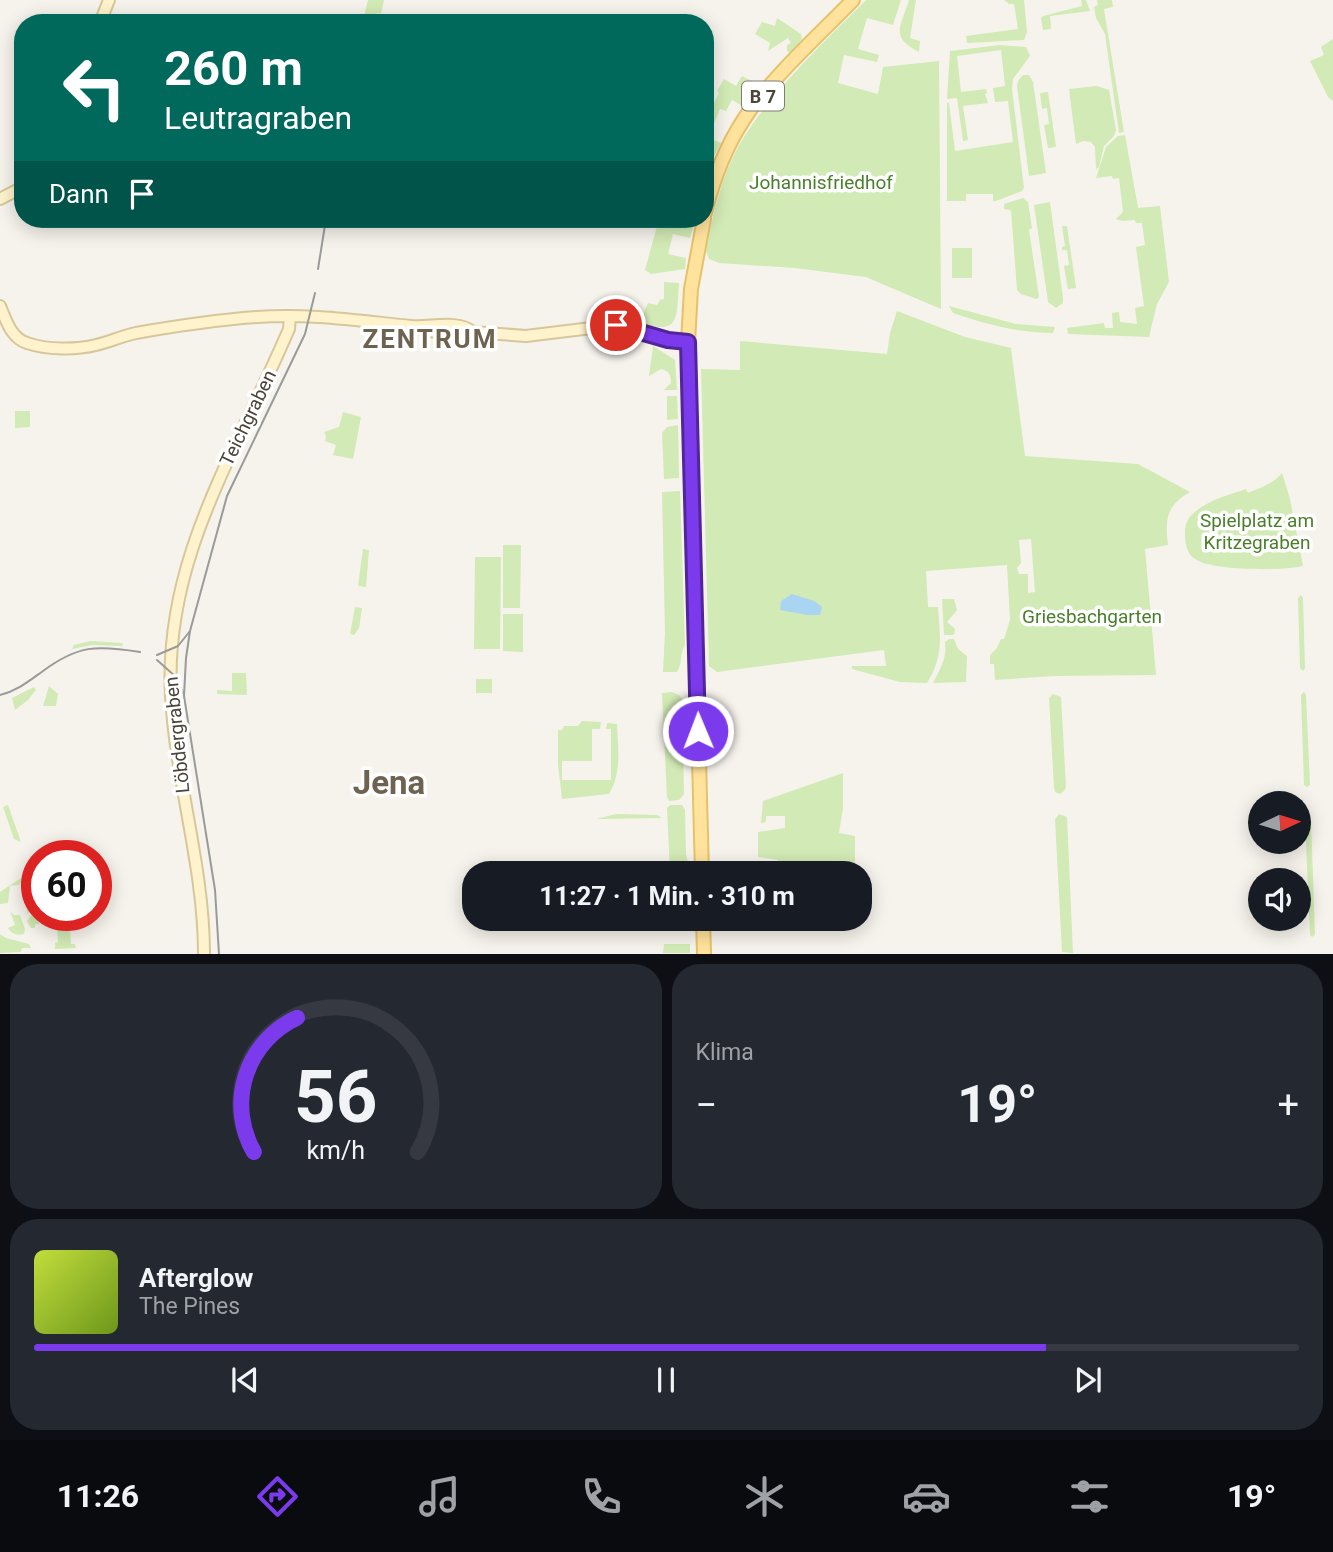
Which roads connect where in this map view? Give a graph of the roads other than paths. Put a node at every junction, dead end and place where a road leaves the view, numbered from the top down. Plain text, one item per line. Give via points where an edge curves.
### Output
1 (853, 0) edge
2 (714, 186) edge
3 (702, 228) edge
4 (0, 306) edge
5 (290, 316) junction
6 (688, 342) junction
7 (202, 519) joint
8 (702, 861) edge
9 (703, 931) edge
10 (204, 954) edge
11 (704, 954) edge

1 - 2 main road, B 7 via 745,118
3 - 6 main road
4 - 5 main road via 20,340 71,348 154,330
5 - 6 main road via 465,327 473,332 526,336 616,325
5 - 7 main road, Teichgraben via 286,335
6 - 8 main road
7 - 10 main road, Löbdergraben via 177,607 170,660 173,719 201,892
9 - 11 main road

